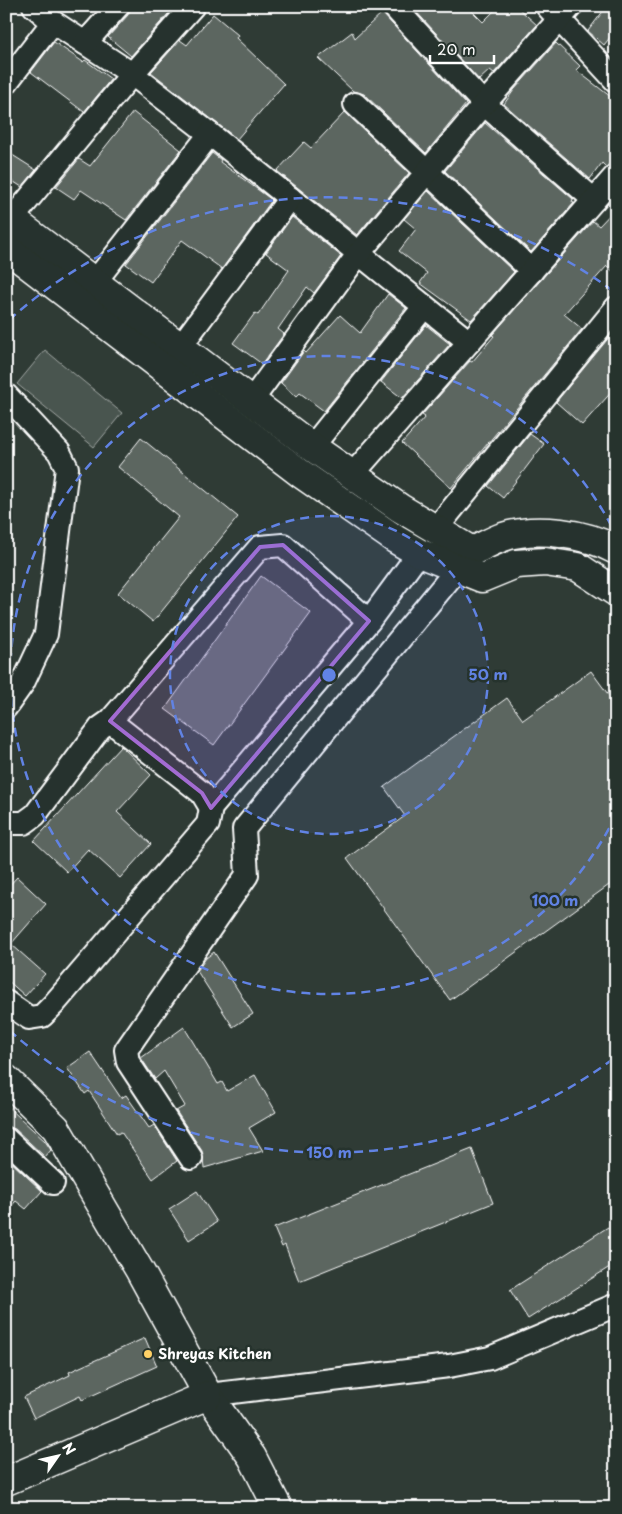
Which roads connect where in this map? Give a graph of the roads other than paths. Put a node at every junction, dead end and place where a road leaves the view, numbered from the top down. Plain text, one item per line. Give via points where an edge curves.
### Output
1 (34, 6) edge
2 (118, 6) edge
3 (193, 6) edge
4 (392, 6) edge
5 (559, 11) edge
6 (53, 22) junction
7 (85, 43) junction
8 (132, 74) junction
9 (616, 81) edge
10 (6, 82) edge
11 (355, 104) dead end
12 (484, 104) junction
13 (210, 134) junction
14 (427, 172) junction
15 (616, 175) edge
16 (290, 198) junction
17 (594, 200) junction
18 (9, 217) edge
19 (6, 248) edge
20 (359, 253) junction
21 (532, 271) junction
22 (94, 283) junction
23 (424, 307) junction
24 (616, 308) edge
25 (469, 342) junction
26 (180, 347) junction
27 (6, 395) edge
28 (252, 400) junction
29 (312, 446) junction
30 (352, 475) junction
31 (436, 530) junction
32 (616, 550) edge
33 (419, 553) junction
34 (465, 560) junction
35 (616, 592) edge
36 (369, 621) junction
37 (6, 707) edge
38 (110, 721) junction
39 (211, 808) junction
40 (6, 822) edge
41 (6, 1002) edge
42 (6, 1079) edge
43 (6, 1139) edge
44 (191, 1158) dead end
45 (53, 1183) dead end
46 (616, 1305) edge
47 (208, 1395) junction
48 (6, 1481) edge
49 (278, 1508) edge

1 - 6 street
2 - 7 street
3 - 8 street
4 - 12 street
5 - 9 street
5 - 12 street
6 - 7 street
6 - 10 street
7 - 8 street
8 - 13 street
8 - 18 street
11 - 14 street
12 - 14 street
12 - 17 street
13 - 16 street
13 - 22 street
14 - 20 street
14 - 21 street
15 - 17 street
16 - 20 street
16 - 26 street
17 - 21 street
18 - 22 street
19 - 33 street via 300,473
20 - 23 street
20 - 28 street
21 - 25 street
22 - 26 street
23 - 25 street
23 - 29 street
24 - 31 street
25 - 30 street
26 - 28 street
27 - 37 street via 59,452 67,468 46,634 23,683
28 - 29 street
29 - 30 street
30 - 31 street
31 - 34 street
32 - 34 street via 603,543 551,531 504,536
33 - 34 street
33 - 36 street
34 - 35 street via 482,578 516,564 545,562 578,567
34 - 44 street via 244,829 247,875 126,1050 128,1062
36 - 38 street via 283,544 260,547
36 - 39 street
38 - 39 street via 202,793
38 - 40 street via 100,728 35,815 24,822
39 - 41 street via 208,824 42,1016 29,1018
42 - 47 street via 56,1128
43 - 45 street
46 - 47 street via 490,1358 440,1368
47 - 48 street
47 - 49 street via 252,1458

